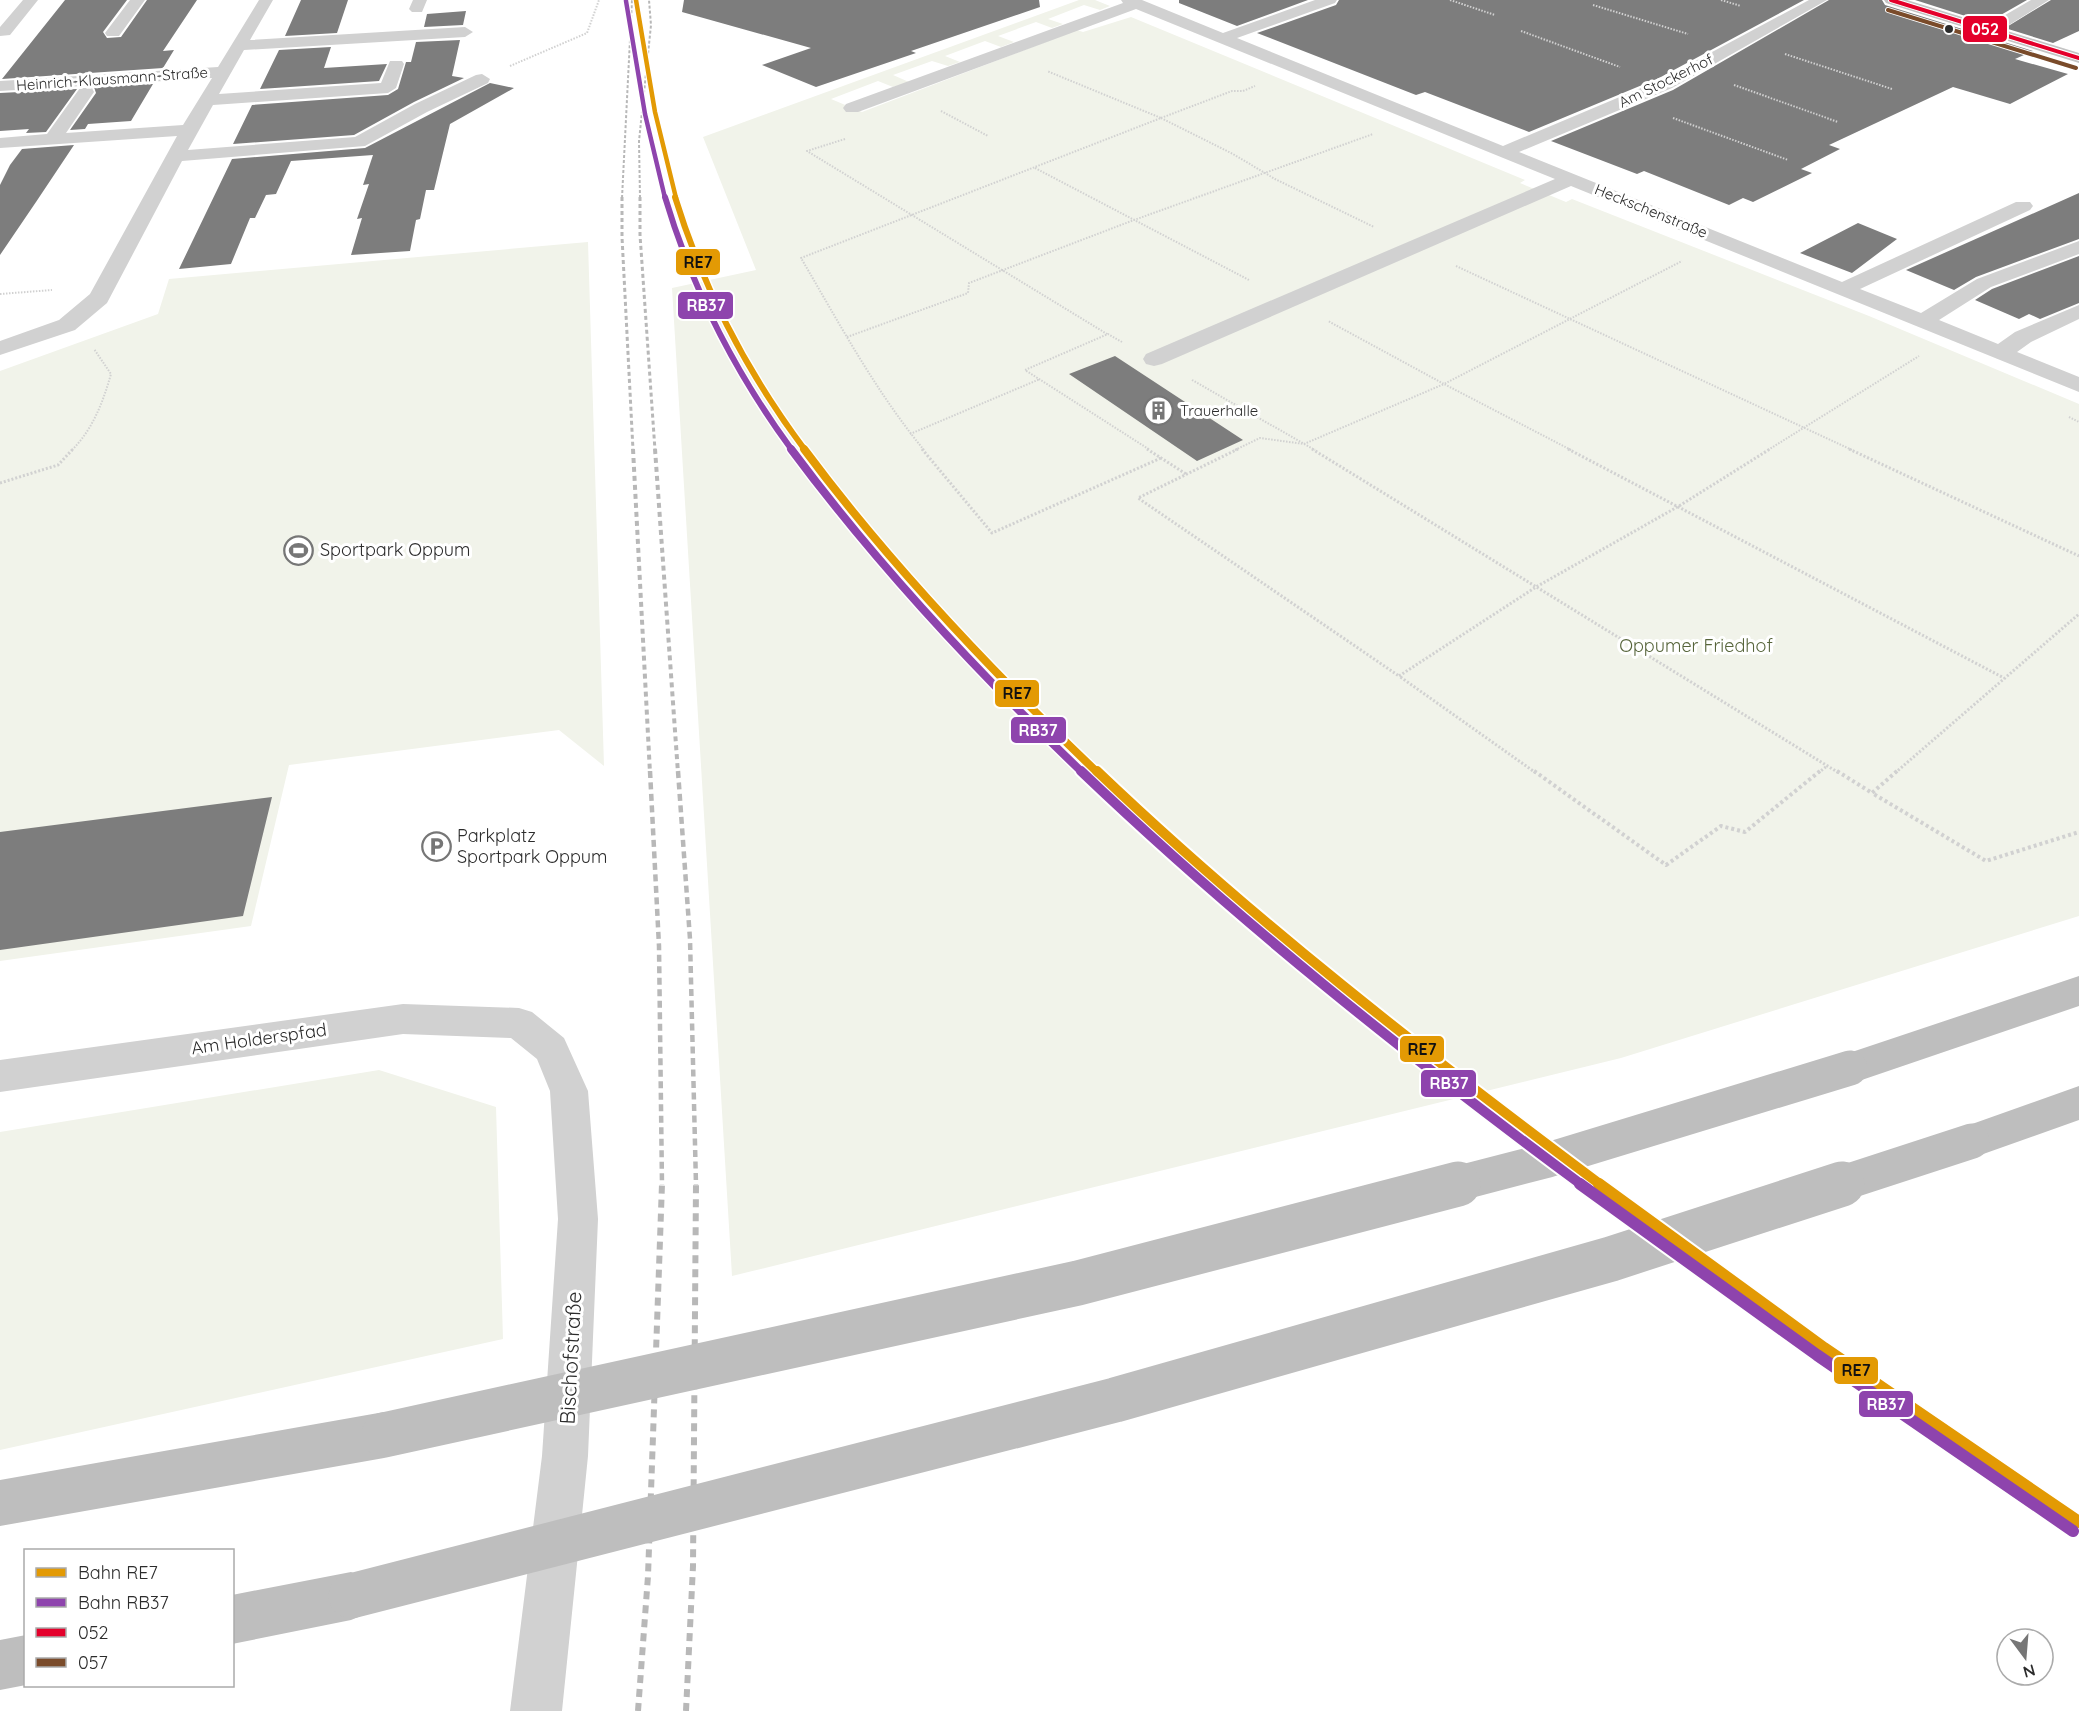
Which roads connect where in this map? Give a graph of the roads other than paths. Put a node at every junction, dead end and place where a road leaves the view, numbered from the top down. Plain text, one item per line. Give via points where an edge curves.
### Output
1 (31, 0) edge
2 (138, 0) edge
3 (266, 0) edge
4 (1330, 0) edge
5 (1820, 0) edge
6 (1891, 0) edge
7 (2042, 0) edge
8 (1143, 3) edge
9 (417, 8) edge
10 (1977, 26) junction
11 (4, 32) dead end
12 (465, 32) dead end
13 (113, 33) dead end
14 (408, 36) junction
15 (1224, 38) junction
16 (238, 46) junction
17 (2079, 58) edge
18 (223, 72) junction
19 (482, 79) road end
20 (0, 86) edge
21 (86, 92) dead end
22 (207, 100) junction
23 (852, 108) dead end
24 (189, 130) junction
25 (52, 140) junction
26 (0, 143) edge
27 (1506, 151) junction
28 (175, 156) junction
29 (1572, 179) junction
30 (2023, 206) dead end
31 (2079, 247) edge
32 (1843, 289) junction
33 (2079, 311) edge
34 (1923, 321) junction
35 (0, 348) edge
36 (2000, 353) junction
37 (1154, 359) road end
38 (2079, 384) edge
39 (2079, 991) edge
40 (519, 1023) joint
41 (0, 1076) edge
42 (2079, 1103) edge
43 (0, 1503) edge
44 (234, 1620) edge
45 (24, 1660) edge
46 (0, 1665) edge
47 (536, 1711) edge

1 - 11 street
2 - 13 street
3 - 16 street, Heinrich-Klausmann-Straße
4 - 15 street
5 - 27 street, Am Stockerhof via 1666,84
6 - 10 main road
7 - 10 street via 2004,22
8 - 15 street, Heckschenstraße
8 - 23 street
9 - 14 street
10 - 17 main road
12 - 14 street
14 - 16 street
14 - 22 street via 388,88
15 - 27 street, Heckschenstraße
16 - 18 street, Heinrich-Klausmann-Straße
18 - 20 street, Heinrich-Klausmann-Straße
18 - 22 street, Heinrich-Klausmann-Straße
19 - 28 street via 359,142
21 - 25 street
22 - 24 street, Heinrich-Klausmann-Straße
24 - 25 street
24 - 28 street, Heinrich-Klausmann-Straße
25 - 26 street
27 - 29 street, Heckschenstraße
28 - 35 street, Heinrich-Klausmann-Straße via 99,298 67,326
29 - 32 street, Heckschenstraße
29 - 37 street
30 - 32 street
31 - 34 street via 1984,283
32 - 34 street, Heckschenstraße
33 - 36 street via 2023,337
34 - 36 street, Heckschenstraße
36 - 38 street, Heckschenstraße
39 - 43 highway, bridge via 1850,1068 1548,1161 1078,1283 384,1435
40 - 41 street, Am Holderspfad via 403,1019
40 - 47 street, Bischofstraße via 551,1049 569,1091 578,1220 565,1456
42 - 44 highway, bridge via 1611,1259 1138,1394 351,1596
45 - 46 highway

